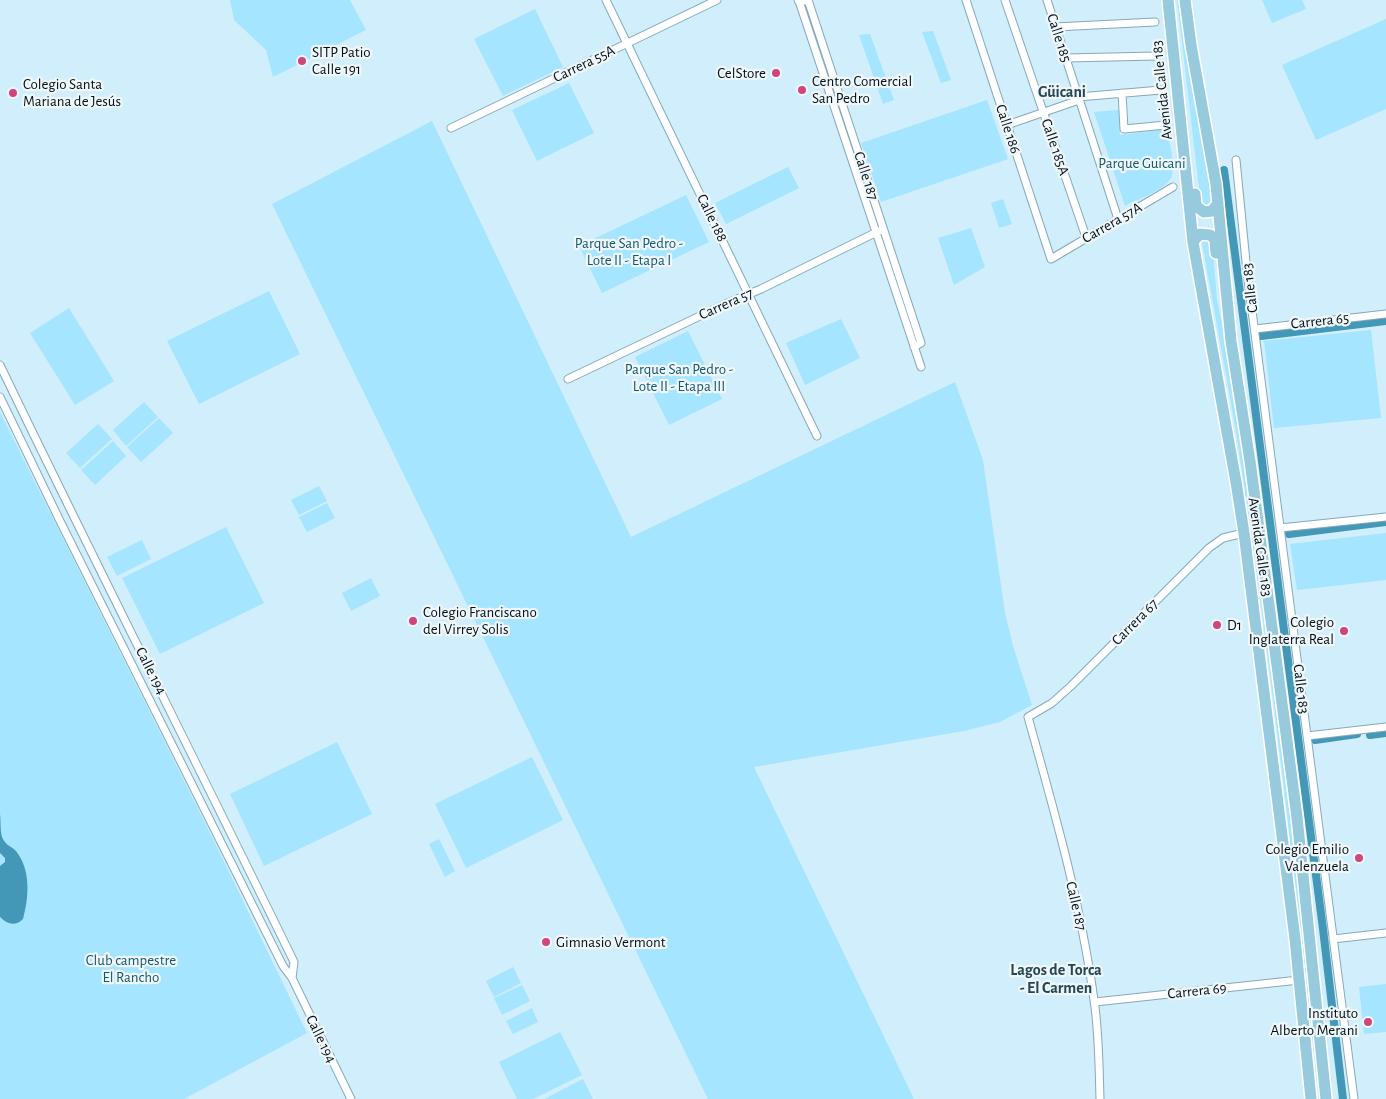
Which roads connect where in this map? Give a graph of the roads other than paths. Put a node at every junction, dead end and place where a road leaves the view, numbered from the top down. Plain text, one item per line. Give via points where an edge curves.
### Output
1 (606, 0) edge
2 (717, 0) edge
3 (799, 0) edge
4 (806, 0) edge
5 (966, 0) edge
6 (1005, 0) edge
7 (1047, 0) edge
8 (1168, 0) edge
9 (1185, 0) edge
10 (1155, 22) dead end
11 (1055, 26) junction
12 (627, 43) junction
13 (1157, 56) dead end
14 (1066, 58) junction
15 (1161, 90) dead end
16 (1122, 93) junction
17 (1079, 98) junction
18 (1043, 113) junction
19 (1181, 124) junction
20 (1007, 125) junction
21 (1166, 125) dead end
22 (451, 128) dead end
23 (1236, 160) dead end
24 (1173, 187) dead end
25 (1218, 203) junction
26 (1118, 219) junction
27 (884, 229) junction
28 (876, 232) junction
29 (1086, 237) junction
30 (1194, 242) junction
31 (1052, 259) joint
32 (748, 294) junction
33 (1386, 314) edge
34 (1230, 325) junction
35 (1255, 329) junction
36 (914, 347) junction
37 (0, 365) edge
38 (921, 367) dead end
39 (568, 379) dead end
40 (0, 396) edge
41 (817, 436) dead end
42 (1386, 517) edge
43 (1280, 528) junction
44 (1244, 533) junction
45 (1028, 717) joint
46 (1386, 727) edge
47 (1307, 736) junction
48 (1386, 932) edge
49 (1333, 939) junction
50 (292, 978) junction
51 (1299, 980) junction
52 (1095, 1002) junction
53 (351, 1099) edge
54 (1100, 1099) edge
55 (1311, 1099) edge
56 (1326, 1099) edge
57 (1354, 1099) edge

1 - 12 street, Calle 188
2 - 12 street, Carrera 55A
3 - 4 street
3 - 28 street, Calle 187
4 - 27 street, Calle 187
5 - 20 street, Calle 186
6 - 18 street, Calle 185A
7 - 11 street, Calle 185
8 - 19 main road, Avenida Calle 183
9 - 25 main road, Avenida Calle 183
10 - 11 street
11 - 14 street, Calle 185
12 - 22 street, Carrera 55A
12 - 32 street, Calle 188
13 - 14 street
14 - 17 street, Calle 185
15 - 16 street
16 - 17 street
16 - 21 street via 1124,129
17 - 18 street
17 - 26 street, Calle 185
18 - 20 street
18 - 29 street, Calle 185A
19 - 25 main road via 1191,162 1196,206 1208,212
19 - 30 main road, Avenida Calle 183
20 - 31 street, Calle 186
23 - 35 street, Calle 183
24 - 26 street, Carrera 57A
25 - 34 main road, Avenida Calle 183
26 - 29 street, Carrera 57A
27 - 28 street, Carrera 57
27 - 36 street, Calle 187 via 921,343
28 - 32 street, Carrera 57
28 - 36 street, Calle 187
29 - 31 street, Carrera 57A
30 - 34 main road via 1202,234 1215,239 1218,286
30 - 44 main road, Avenida Calle 183
32 - 39 street, Carrera 57
32 - 41 street, Calle 188
33 - 35 street, Carrera 65
34 - 56 main road, Avenida Calle 183 via 1297,818
35 - 43 street, Calle 183
36 - 38 street, Calle 187
37 - 50 street, Calle 194 via 294,962
40 - 50 street, Calle 194 via 283,966
42 - 43 street
43 - 47 street, Calle 183
44 - 45 street, Carrera 67 via 1223,538 1209,548 1071,686 1052,703
44 - 51 main road, Avenida Calle 183
45 - 52 street, Calle 187 via 1062,842
46 - 47 street
47 - 49 street, Calle 183
48 - 49 street
49 - 57 street, Calle 183
50 - 53 street, Calle 194
51 - 52 street, Carrera 69
51 - 55 main road, Avenida Calle 183
52 - 54 street, Calle 187

